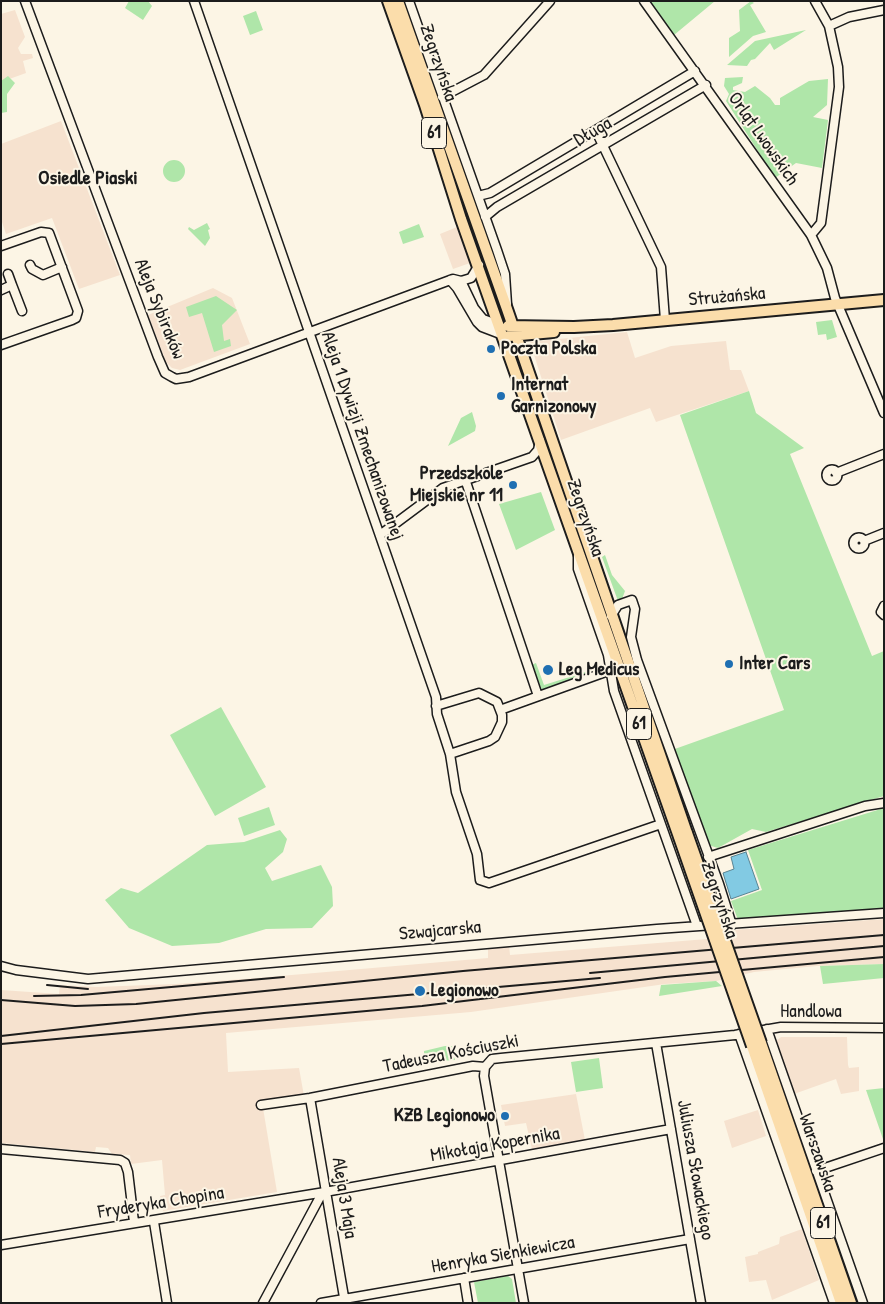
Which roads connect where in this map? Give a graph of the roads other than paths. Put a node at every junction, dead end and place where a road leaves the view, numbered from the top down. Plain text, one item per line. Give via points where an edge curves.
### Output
1 (25, 1) edge
2 (194, 1) edge
3 (388, 1) edge
4 (398, 1) edge
5 (410, 1) edge
6 (550, 1) edge
7 (644, 1) edge
8 (815, 1) edge
9 (884, 10) edge
10 (829, 26) junction
11 (696, 71) junction
12 (706, 85) junction
13 (442, 97) junction
14 (596, 132) junction
15 (602, 145) junction
16 (490, 193) junction
17 (478, 196) junction
18 (497, 207) junction
19 (486, 217) junction
20 (811, 235) junction
21 (1, 246) edge
22 (30, 265) dead end
23 (479, 265) junction
24 (62, 267) junction
25 (8, 274) dead end
26 (450, 280) junction
27 (461, 281) junction
28 (12, 285) junction
29 (1, 290) edge
30 (884, 300) edge
31 (839, 304) junction
32 (507, 309) junction
33 (22, 312) dead end
34 (666, 320) junction
35 (501, 330) junction
36 (310, 332) junction
37 (514, 332) junction
38 (2, 342) edge
39 (883, 409) edge
40 (540, 441) junction
41 (884, 454) edge
42 (532, 457) junction
43 (548, 466) junction
44 (836, 473) dead end
45 (465, 479) junction
46 (884, 533) edge
47 (380, 535) junction
48 (864, 541) dead end
49 (578, 552) junction
50 (605, 597) junction
51 (618, 605) junction
52 (884, 606) edge
53 (884, 615) edge
54 (611, 616) junction
55 (611, 670) junction
56 (538, 696) junction
57 (436, 706) junction
58 (500, 710) junction
59 (450, 754) junction
60 (884, 803) edge
61 (661, 824) junction
62 (683, 835) junction
63 (708, 857) junction
64 (884, 913) edge
65 (732, 924) junction
66 (697, 926) junction
67 (1, 966) edge
68 (884, 1028) edge
69 (767, 1029) junction
70 (738, 1034) junction
71 (656, 1043) junction
72 (756, 1045) junction
73 (485, 1067) junction
74 (310, 1098) junction
75 (261, 1106) dead end
76 (671, 1129) junction
77 (884, 1148) edge
78 (1, 1149) edge
79 (499, 1161) junction
80 (816, 1171) junction
81 (325, 1192) junction
82 (134, 1222) junction
83 (154, 1222) junction
84 (690, 1238) junction
85 (1, 1245) edge
86 (848, 1260) junction
87 (518, 1269) junction
88 (464, 1278) junction
89 (345, 1301) edge
90 (168, 1303) edge
91 (262, 1303) edge
92 (321, 1303) edge
93 (468, 1303) edge
94 (524, 1303) edge
95 (701, 1303) edge
96 (834, 1303) edge
97 (841, 1303) edge
98 (851, 1303) edge
99 (858, 1303) edge
100 (864, 1303) edge

1 - 36 street, Aleja Sybiraków via 165,372 176,379 189,377
2 - 36 street, Aleja 1 Dywizji Zmechanizowanej
3 - 23 main road, Zegrzyńska / 61
4 - 32 main road, Zegrzyńska / 61
5 - 13 street
6 - 13 street via 484,75
7 - 11 street, Orląt Lwowskich
8 - 10 street
9 - 10 street via 849,17
10 - 20 street via 839,87 821,223
11 - 12 street, Orląt Lwowskich
11 - 14 street, Długa
12 - 15 street, Długa
12 - 20 street, Orląt Lwowskich
13 - 17 street
14 - 15 street
14 - 16 street, Długa
15 - 18 street, Długa
15 - 34 street via 661,267
16 - 17 street, Długa
16 - 18 street via 491,202
17 - 19 street
18 - 19 street, Długa
19 - 32 street via 505,274
20 - 31 street, Orląt Lwowskich
21 - 24 street via 46,232
22 - 24 street via 43,275
23 - 27 street via 471,278
23 - 35 main road, Zegrzyńska / 61
24 - 38 street via 78,311 76,318
25 - 28 street
26 - 27 street, Aleja Sybiraków
26 - 35 street via 476,322 482,327
26 - 36 street, Aleja Sybiraków
27 - 35 street via 479,314
28 - 29 street
28 - 33 street
30 - 31 main road, Strużańska
31 - 34 main road, Strużańska
31 - 39 street, Orląt Lwowskich
32 - 37 main road, Zegrzyńska / 61
34 - 37 main road, Strużańska
35 - 37 main road, Strużańska
35 - 40 main road, Zegrzyńska / 61
36 - 47 street, Aleja 1 Dywizji Zmechanizowanej
37 - 50 main road, Zegrzyńska / 61
40 - 42 street
40 - 43 main road, Zegrzyńska / 61
41 - 44 street
42 - 43 street
42 - 45 street
43 - 49 main road, Zegrzyńska / 61
45 - 47 street via 435,493
45 - 56 street
46 - 48 street
47 - 57 street, Aleja 1 Dywizji Zmechanizowanej via 436,697
49 - 55 street via 578,569
49 - 62 main road, Zegrzyńska / 61
50 - 51 street
50 - 54 main road, Zegrzyńska / 61
51 - 54 street
51 - 63 street via 632,600 634,604 632,637 637,660
52 - 53 street via 881,609
54 - 62 main road, Zegrzyńska / 61
55 - 56 street
55 - 61 street via 614,691
56 - 58 street
57 - 58 street via 479,693 497,702
57 - 59 street, Aleja 1 Dywizji Zmechanizowanej
58 - 59 street via 502,722 495,737
59 - 61 street, Aleja 1 Dywizji Zmechanizowanej via 456,792 477,854 478,876 484,883
60 - 63 street
61 - 66 street
62 - 72 main road, Zegrzyńska / 61, bridge
63 - 65 street
64 - 65 street, Szwajcarska
65 - 66 street, Szwajcarska
66 - 67 street, Szwajcarska via 88,979
68 - 69 street, Handlowa
69 - 70 street, Handlowa
69 - 80 street
70 - 71 street, Tadeusza Kościuszki
70 - 96 street, Warszawska
71 - 73 street, Tadeusza Kościuszki via 493,1059
71 - 76 street, Juliusza Słowackiego
72 - 97 main road, Warszawska / 61
72 - 98 main road, Warszawska / 61
73 - 74 street, Tadeusza Kościuszki via 473,1066
73 - 79 street
74 - 75 street, Tadeusza Kościuszki
74 - 81 street, Aleja 3 Maja
76 - 79 street, Mikołaja Kopernika
76 - 84 street, Juliusza Słowackiego
77 - 80 street
78 - 82 street via 120,1160 128,1172
79 - 81 street, Mikołaja Kopernika
79 - 87 street
80 - 86 street
81 - 83 street, Fryderyka Chopina
81 - 89 street, Aleja 3 Maja
81 - 91 street
82 - 83 street, Fryderyka Chopina
82 - 85 street, Fryderyka Chopina
83 - 90 street
84 - 87 street, Henryka Sienkiewicza
84 - 95 street, Juliusza Słowackiego
86 - 99 street
86 - 100 street
87 - 88 street, Henryka Sienkiewicza
87 - 94 street
88 - 89 street, Henryka Sienkiewicza
88 - 93 street
89 - 92 street, Henryka Sienkiewicza

